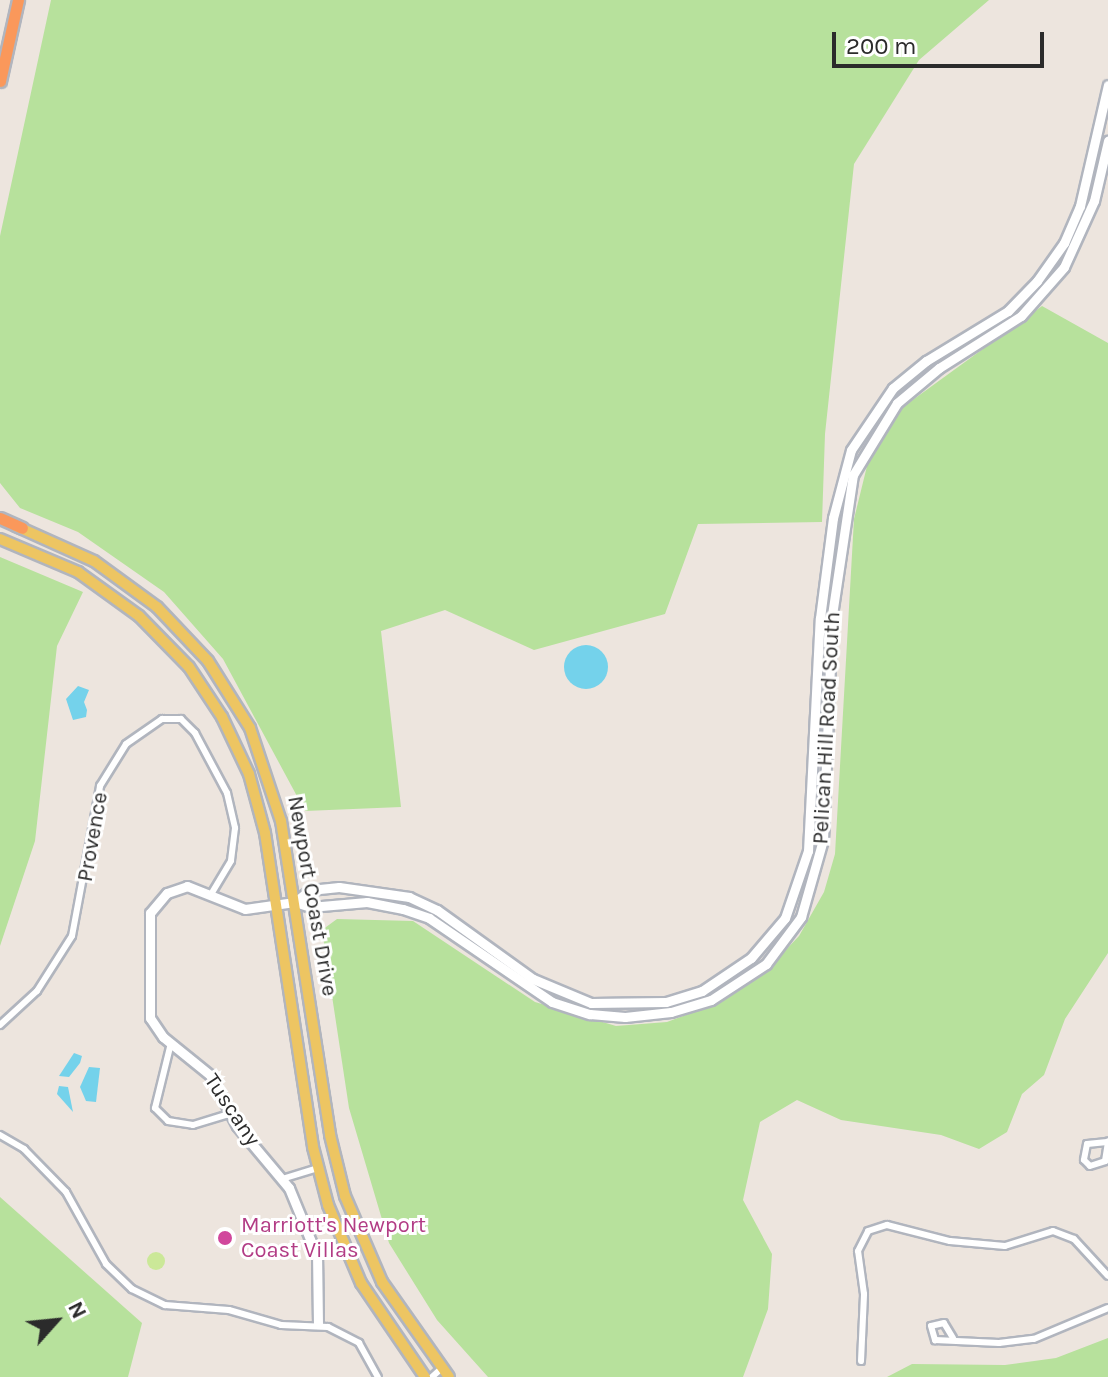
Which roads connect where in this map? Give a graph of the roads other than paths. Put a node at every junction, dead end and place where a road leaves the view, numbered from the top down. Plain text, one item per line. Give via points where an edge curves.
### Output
1 (18, 0) edge
2 (0, 81) edge
3 (1108, 85) edge
4 (1107, 97) edge
5 (1108, 141) edge
6 (1037, 281) junction
7 (1046, 290) junction
8 (1028, 292) junction
9 (1036, 301) junction
10 (848, 474) junction
11 (0, 520) edge
12 (22, 528) joint
13 (0, 539) edge
14 (829, 554) junction
15 (840, 555) junction
16 (211, 894) junction
17 (295, 902) junction
18 (276, 904) junction
19 (533, 979) junction
20 (526, 988) junction
21 (0, 1025) edge
22 (171, 1042) junction
23 (229, 1114) junction
24 (0, 1135) edge
25 (1108, 1141) edge
26 (318, 1168) junction
27 (282, 1179) junction
28 (1108, 1276) edge
29 (1108, 1308) edge
30 (318, 1324) junction
31 (953, 1338) dead end
32 (861, 1361) dead end
33 (445, 1373) edge
34 (378, 1377) edge
35 (425, 1377) edge
36 (432, 1377) edge

1 - 2 highway
3 - 4 street, Pelican Hill Road South
4 - 6 street, Pelican Hill Road South via 1080,206 1064,243
5 - 7 street via 1082,236
6 - 7 street
6 - 8 street, Pelican Hill Road South
7 - 9 street
8 - 9 street
8 - 10 street, Pelican Hill Road South via 893,388 868,419
9 - 10 street via 909,391
10 - 14 street, Pelican Hill Road South
10 - 15 street, Pelican Hill Road South
11 - 12 highway
12 - 17 main road, Newport Coast Drive via 115,575 157,607 208,661 238,707 267,769
13 - 18 main road, Newport Coast Drive via 58,562 111,594 163,637 189,667 222,717 249,774
14 - 15 street
14 - 19 street, Pelican Hill Road South via 820,618 808,851 785,918 730,974 702,991 666,1002 591,1003
15 - 20 street, Pelican Hill Road South via 830,645 823,840 801,917 784,942 743,982 711,1000 671,1012 590,1014
16 - 18 street, Tuscany via 245,909
16 - 21 street, Provence via 231,861 235,828 227,793 195,733 181,719 162,719 126,744 100,786 72,936 37,991
16 - 22 street, Tuscany via 181,887 167,893 150,913 147,1005 155,1027
17 - 18 street, Pelican Hill Road South
17 - 19 street, Pelican Hill Road South via 310,890 339,887 409,897 437,910
17 - 20 street, Pelican Hill Road South via 310,907 367,902 429,918
17 - 33 main road, Newport Coast Drive via 330,1135 345,1196 382,1282
18 - 26 main road, Newport Coast Drive
19 - 20 street
22 - 23 street, Tuscany via 210,1075
22 - 23 street via 155,1108 168,1121 193,1125
23 - 27 street, Tuscany
24 - 30 street via 24,1149 66,1192 106,1264 132,1289 165,1305 229,1310 281,1325
25 - 25 street via 1087,1144 1084,1160 1098,1166 1105,1161
26 - 27 street
26 - 35 main road, Newport Coast Drive via 361,1283
27 - 30 street, Tuscany via 311,1233 320,1280
28 - 32 street via 1074,1239 1053,1231 1005,1246 950,1241 887,1225 868,1231 858,1251 864,1294
29 - 31 street via 1034,1339 999,1343
30 - 34 street via 359,1343
33 - 36 street

